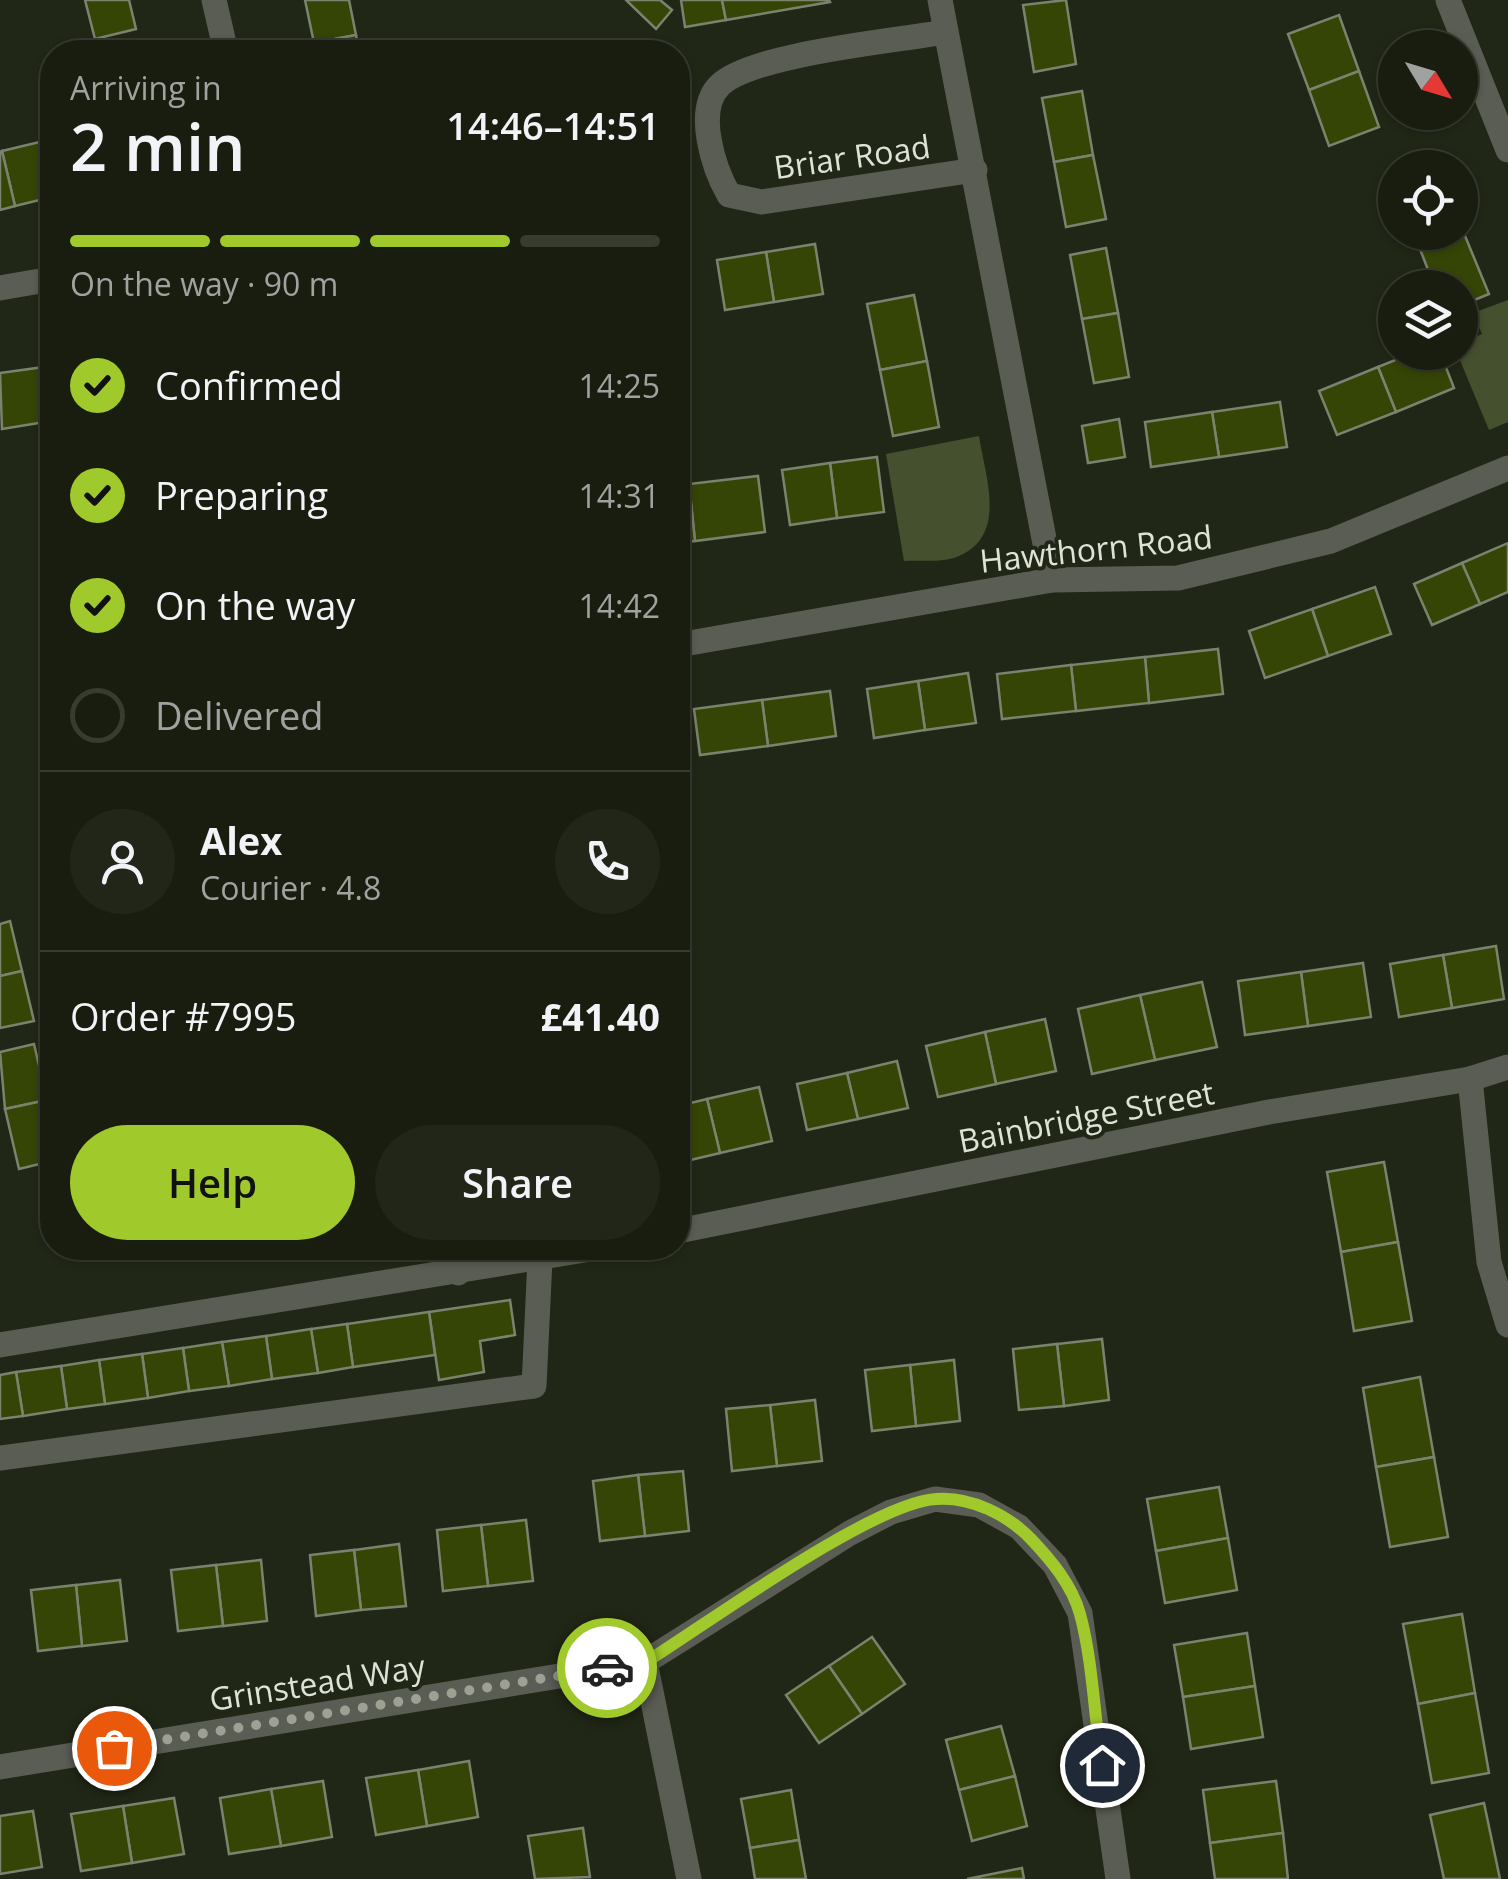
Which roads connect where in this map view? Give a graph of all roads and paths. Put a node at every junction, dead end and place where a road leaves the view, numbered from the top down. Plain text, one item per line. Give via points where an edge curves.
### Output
1 (214, 0) edge
2 (940, 0) edge
3 (1448, 0) edge
4 (945, 32) junction
5 (223, 40) edge
6 (1508, 150) edge
7 (974, 170) junction
8 (40, 281) edge
9 (0, 288) edge
10 (1508, 468) edge
11 (1052, 580) junction
12 (690, 643) edge
13 (1508, 1067) edge
14 (1470, 1079) junction
15 (690, 1229) edge
16 (456, 1260) edge
17 (540, 1260) edge
18 (1508, 1325) edge
19 (0, 1345) edge
20 (0, 1458) edge
21 (646, 1662) junction
22 (0, 1767) edge
23 (689, 1879) edge
24 (1118, 1879) edge

1 - 5 street
2 - 4 street, Briar Road
3 - 6 street
4 - 7 street, Briar Road
4 - 7 street, Briar Road via 748,67 717,87 708,114 716,172 729,195 762,202
7 - 11 street, Briar Road
8 - 9 street
10 - 11 street, Hawthorn Road via 1331,541 1178,578
11 - 12 street, Hawthorn Road
13 - 14 street, Bainbridge Street
14 - 15 street, Bainbridge Street via 1269,1112
14 - 18 street via 1489,1262
16 - 19 street
17 - 20 street via 534,1386
21 - 22 street, Grinstead Way
21 - 23 street
21 - 24 street, Grinstead Way via 891,1512 936,1498 979,1505 1019,1527 1056,1564 1080,1612

